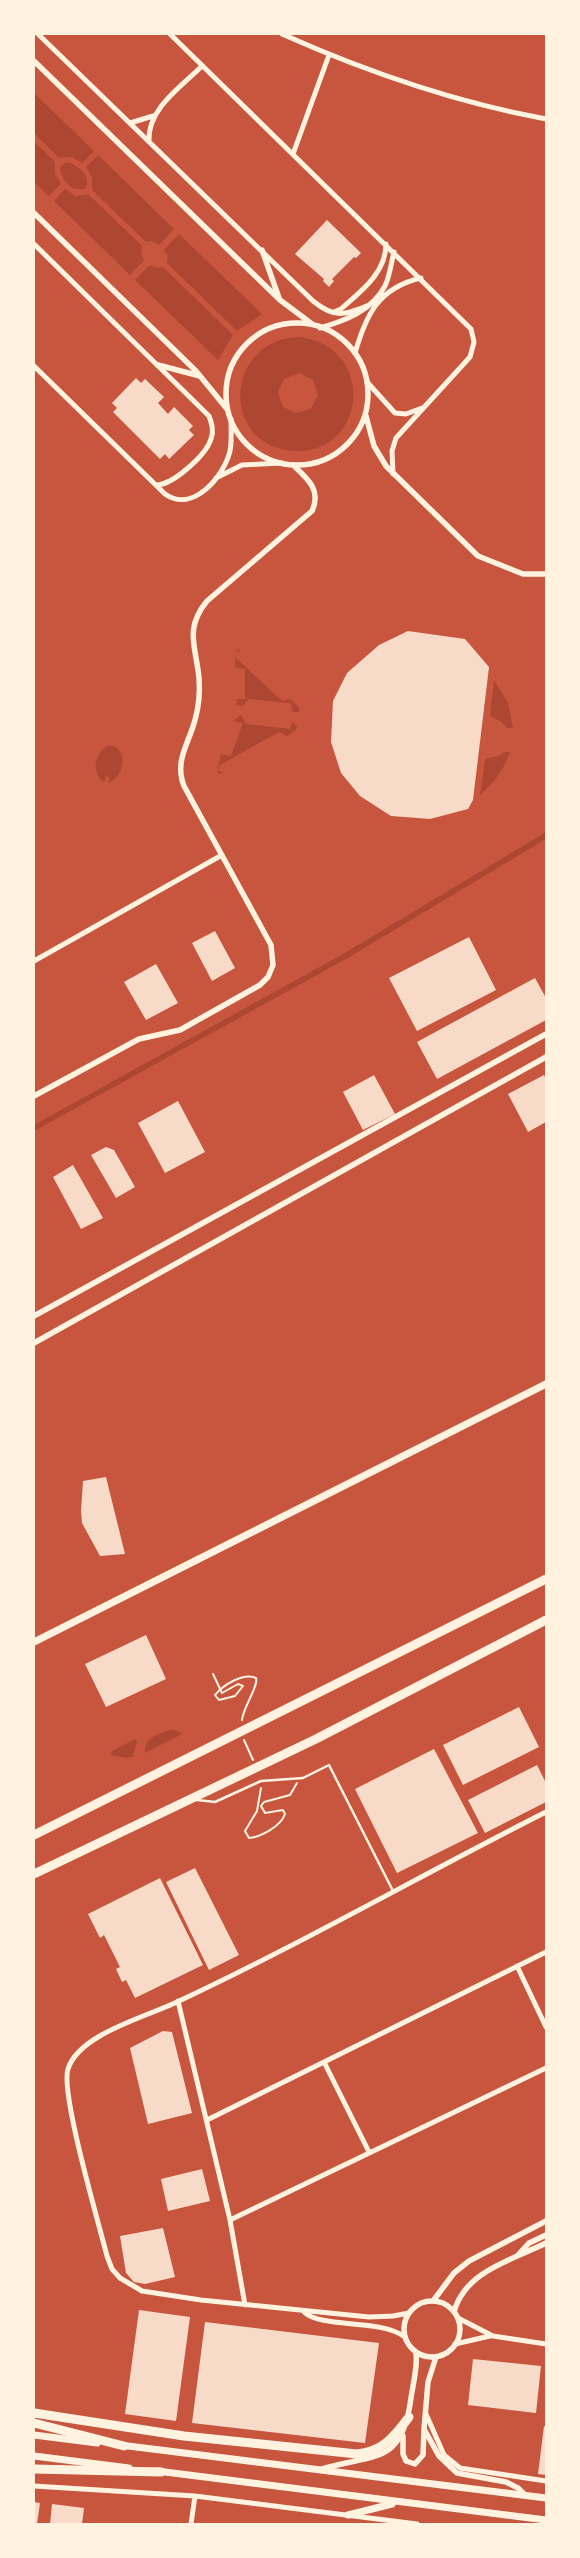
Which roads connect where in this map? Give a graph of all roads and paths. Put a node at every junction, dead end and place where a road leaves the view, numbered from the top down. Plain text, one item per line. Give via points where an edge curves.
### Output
1 (38, 34) edge
2 (170, 34) edge
3 (282, 34) edge
4 (329, 55) junction
5 (34, 61) edge
6 (202, 66) junction
7 (153, 116) junction
8 (546, 119) edge
9 (130, 123) junction
10 (149, 141) junction
11 (293, 154) junction
12 (34, 213) edge
13 (34, 244) edge
14 (386, 244) junction
15 (262, 250) junction
16 (34, 251) edge
17 (41, 251) junction
18 (394, 252) junction
19 (421, 278) junction
20 (381, 295) junction
21 (280, 300) junction
22 (369, 304) junction
23 (332, 312) junction
24 (318, 327) junction
25 (355, 353) junction
26 (34, 366) edge
27 (158, 366) junction
28 (202, 377) junction
29 (367, 382) junction
30 (425, 407) junction
31 (229, 412) junction
32 (366, 414) junction
33 (231, 419) junction
34 (282, 463) junction
35 (293, 465) junction
36 (393, 474) junction
37 (214, 480) junction
38 (156, 485) junction
39 (546, 574) edge
40 (222, 855) junction
41 (34, 961) edge
42 (546, 1034) edge
43 (546, 1057) edge
44 (34, 1096) edge
45 (34, 1316) edge
46 (34, 1342) edge
47 (546, 1384) edge
48 (546, 1580) edge
49 (546, 1620) edge
50 (34, 1642) edge
51 (213, 1674) dead end
52 (242, 1721) dead end
53 (243, 1735) dead end
54 (255, 1764) dead end
55 (298, 1779) junction
56 (260, 1780) dead end
57 (190, 1799) junction
58 (546, 1812) edge
59 (34, 1835) edge
60 (34, 1874) edge
61 (394, 1892) junction
62 (546, 1952) edge
63 (517, 1966) junction
64 (178, 2001) junction
65 (546, 2027) edge
66 (324, 2062) junction
67 (546, 2068) edge
68 (207, 2120) junction
69 (369, 2152) junction
70 (230, 2220) junction
71 (546, 2221) edge
72 (546, 2235) edge
73 (546, 2242) edge
74 (517, 2257) junction
75 (433, 2301) junction
76 (245, 2305) junction
77 (304, 2312) junction
78 (454, 2312) junction
79 (409, 2313) junction
80 (458, 2318) junction
81 (493, 2336) junction
82 (405, 2337) junction
83 (455, 2344) junction
84 (546, 2344) edge
85 (416, 2352) junction
86 (436, 2356) junction
87 (34, 2413) edge
88 (426, 2414) junction
89 (409, 2417) junction
90 (34, 2423) edge
91 (424, 2429) junction
92 (403, 2434) junction
93 (34, 2435) edge
94 (124, 2446) junction
95 (34, 2456) edge
96 (34, 2470) edge
97 (320, 2470) junction
98 (161, 2472) junction
99 (546, 2481) edge
100 (34, 2486) edge
101 (195, 2496) junction
102 (526, 2496) junction
103 (546, 2498) edge
104 (396, 2502) junction
105 (348, 2515) junction
106 (546, 2520) edge
107 (539, 2521) edge
108 (191, 2524) edge
109 (417, 2524) edge

1 - 9 street
2 - 6 street
3 - 4 street
4 - 8 street via 423,89
4 - 11 street
5 - 21 street
6 - 7 street
6 - 11 street
7 - 9 street
7 - 10 street
9 - 10 street
10 - 15 street
11 - 14 street
12 - 28 street
13 - 17 street
14 - 18 street
14 - 23 street via 383,263 377,274 341,309
15 - 21 street
15 - 23 street via 313,301
16 - 17 street
17 - 27 street
18 - 19 street
18 - 20 street
19 - 20 street
19 - 30 street via 468,324 474,342 467,362
20 - 22 street
20 - 25 street via 365,321
21 - 24 street
22 - 23 street via 346,315
22 - 24 street via 349,319
24 - 25 street via 336,335
24 - 31 street via 284,325 264,332 248,344 235,361 228,381
25 - 29 street
26 - 38 street
27 - 28 street
27 - 38 street via 205,411 211,422 212,434 205,450 178,476
28 - 31 street
29 - 30 street via 395,413 406,414
29 - 32 street
30 - 36 street via 396,438 392,451
31 - 33 street
32 - 35 street via 352,439 337,453 320,461
32 - 36 street via 374,446
33 - 34 street via 240,437 255,451
33 - 37 street via 230,451
34 - 35 street
34 - 37 street via 242,465
35 - 40 street via 314,487 316,497 312,511 207,601 193,628 199,692 195,720 182,755 180,773
36 - 39 street via 478,556 523,574
37 - 38 street via 199,495 185,500 168,496
40 - 41 street
40 - 44 street via 271,945 273,965 268,977 260,986 180,1030 138,1039
42 - 45 street
43 - 46 street
47 - 50 main road
48 - 59 highway
49 - 57 highway via 316,1739
51 - 52 path via 222,1693 241,1683 243,1688 232,1698 220,1700 214,1695 232,1682 256,1678 257,1684 244,1706
53 - 54 path
55 - 56 path via 290,1795 264,1802 261,1806 265,1813 280,1809 285,1816 270,1830 249,1838 245,1832 259,1803
55 - 57 lane via 267,1779 215,1802
55 - 61 lane via 329,1765
57 - 60 highway
58 - 61 street
61 - 64 street
62 - 63 street
63 - 65 street
63 - 66 street
64 - 68 street
64 - 76 street via 85,2044 71,2060 65,2081 107,2256 116,2274 142,2291
66 - 68 street
66 - 69 street
67 - 69 street
68 - 70 street
69 - 70 street
70 - 76 street
71 - 75 street via 469,2260 454,2273
72 - 74 street via 530,2243
73 - 74 street
74 - 78 street via 474,2279 460,2294
75 - 78 street
75 - 79 street via 417,2305
76 - 77 street
77 - 79 street via 315,2310 377,2317
77 - 82 street via 316,2318 390,2329
78 - 80 street
79 - 82 street
80 - 81 street
80 - 83 street via 460,2329
81 - 83 street
81 - 84 street
82 - 85 street
83 - 86 street via 445,2354
85 - 86 street
85 - 89 street
86 - 88 street via 428,2382
87 - 89 highway via 166,2434 357,2454 379,2449
88 - 91 street
88 - 99 street via 444,2455 460,2468
89 - 92 street
90 - 94 highway
91 - 92 street via 423,2454 416,2464 406,2461
91 - 102 street via 438,2456 457,2473 506,2482
92 - 97 street via 395,2445 380,2455
93 - 94 main road
94 - 97 main road
95 - 98 main road
96 - 98 highway
97 - 102 main road
98 - 104 main road
100 - 101 street
101 - 105 street
101 - 108 street
102 - 103 main road
104 - 105 main road
104 - 107 main road
105 - 109 street
106 - 107 main road

